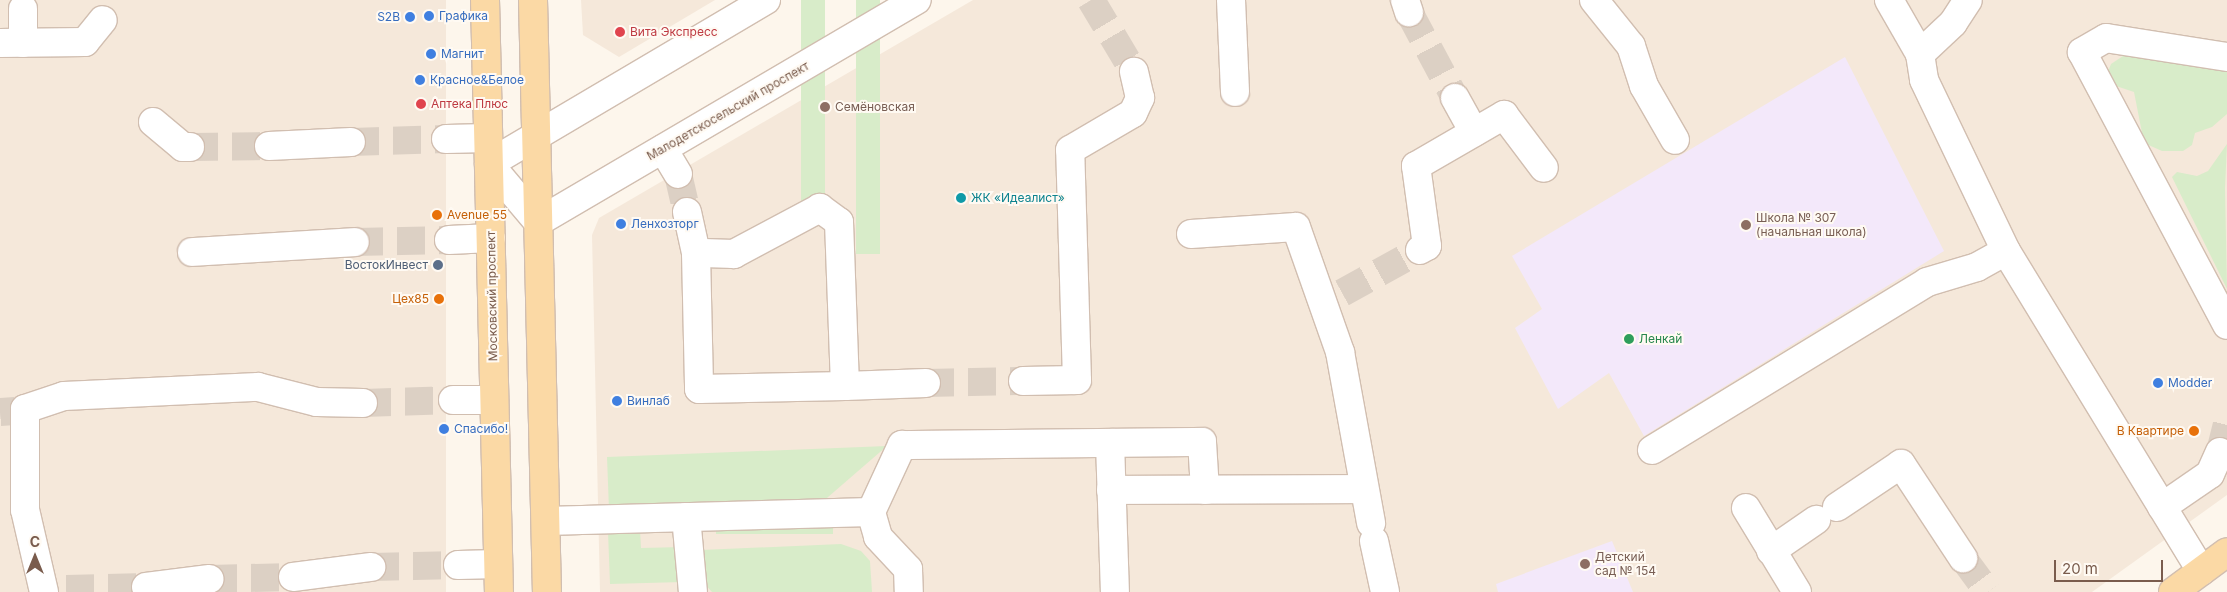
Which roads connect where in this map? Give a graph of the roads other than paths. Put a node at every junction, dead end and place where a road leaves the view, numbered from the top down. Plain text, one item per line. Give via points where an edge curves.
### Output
1 (485, 0) edge
2 (533, 0) edge
3 (766, 0) edge
4 (917, 0) edge
5 (1231, 0) edge
6 (1594, 0) edge
7 (1889, 0) edge
8 (1968, 0) edge
9 (23, 10) dead end
10 (102, 20) dead end
11 (12, 43) edge
12 (1920, 54) junction
13 (2227, 58) edge
14 (1134, 72) tunnel mouth
15 (1235, 92) dead end
16 (1455, 98) tunnel mouth
17 (153, 122) dead end
18 (1474, 132) junction
19 (537, 136) junction
20 (446, 139) tunnel mouth
21 (1676, 140) dead end
22 (351, 142) tunnel mouth
23 (190, 146) tunnel mouth
24 (269, 146) tunnel mouth
25 (663, 149) junction
26 (488, 151) junction
27 (1544, 168) dead end
28 (678, 174) tunnel mouth
29 (688, 212) tunnel mouth
30 (538, 222) junction
31 (1191, 234) dead end
32 (491, 238) junction
33 (448, 240) tunnel mouth
34 (355, 242) tunnel mouth
35 (1420, 250) dead end
36 (2006, 251) junction
37 (192, 252) dead end
38 (696, 253) junction
39 (2227, 325) edge
40 (1023, 381) tunnel mouth
41 (926, 383) tunnel mouth
42 (845, 386) junction
43 (453, 400) tunnel mouth
44 (494, 400) junction
45 (363, 403) tunnel mouth
46 (1110, 443) junction
47 (1652, 450) dead end
48 (2220, 452) tunnel mouth
49 (1364, 489) junction
50 (1111, 490) junction
51 (1205, 490) junction
52 (2162, 507) junction
53 (1746, 508) dead end
54 (871, 512) junction
55 (686, 517) junction
56 (546, 521) junction
57 (1771, 550) junction
58 (2227, 552) edge
59 (1963, 558) tunnel mouth
60 (498, 564) junction
61 (458, 565) tunnel mouth
62 (371, 567) tunnel mouth
63 (2201, 571) junction
64 (293, 577) tunnel mouth
65 (209, 579) tunnel mouth
66 (146, 587) dead end
67 (52, 590) edge
68 (499, 592) edge
69 (547, 592) edge
70 (693, 592) edge
71 (909, 592) edge
72 (1115, 592) edge
73 (1385, 592) edge
74 (1797, 592) edge
75 (2173, 592) edge

1 - 26 main road, Московский проспект
2 - 19 main road
3 - 19 street
4 - 25 street, Малодетскосельский проспект via 857,49
5 - 15 street
6 - 21 street via 1631,46 1644,86
7 - 12 street
8 - 12 street via 1953,23
9 - 11 street
10 - 11 street via 85,42
12 - 36 street via 1924,80
13 - 39 street via 2106,38 2082,52
14 - 40 street via 1140,98 1133,113 1070,150 1077,380
16 - 18 street
17 - 23 street via 183,147
18 - 27 street via 1504,114
18 - 35 street via 1416,166 1427,246
19 - 26 street
19 - 30 main road
20 - 26 street
22 - 24 street
25 - 28 street
25 - 30 street, Малодетскосельский проспект
26 - 30 street
26 - 32 main road, Московский проспект
29 - 38 street
30 - 56 main road
31 - 49 street via 1296,227 1332,299
32 - 33 street
32 - 44 main road, Московский проспект
34 - 37 street
36 - 47 street via 1977,267 1927,282
36 - 52 street
38 - 42 street via 699,389
38 - 42 street via 734,254 820,208 838,222
41 - 42 street
43 - 44 street
44 - 60 main road, Московский проспект
45 - 67 street via 317,402 258,387 64,396 20,410 25,510
46 - 50 street
46 - 51 street via 1202,442
46 - 54 street via 902,445
48 - 52 street via 2210,474
49 - 51 street
49 - 73 street
50 - 51 street
50 - 72 street
52 - 63 street
53 - 57 street
54 - 55 street
54 - 71 street via 878,537 908,569
55 - 56 street
55 - 70 street
56 - 69 main road
57 - 59 street via 1901,464
57 - 74 street
58 - 63 main road
60 - 61 street
60 - 68 main road, Московский проспект
62 - 64 street
63 - 75 main road
65 - 66 street

